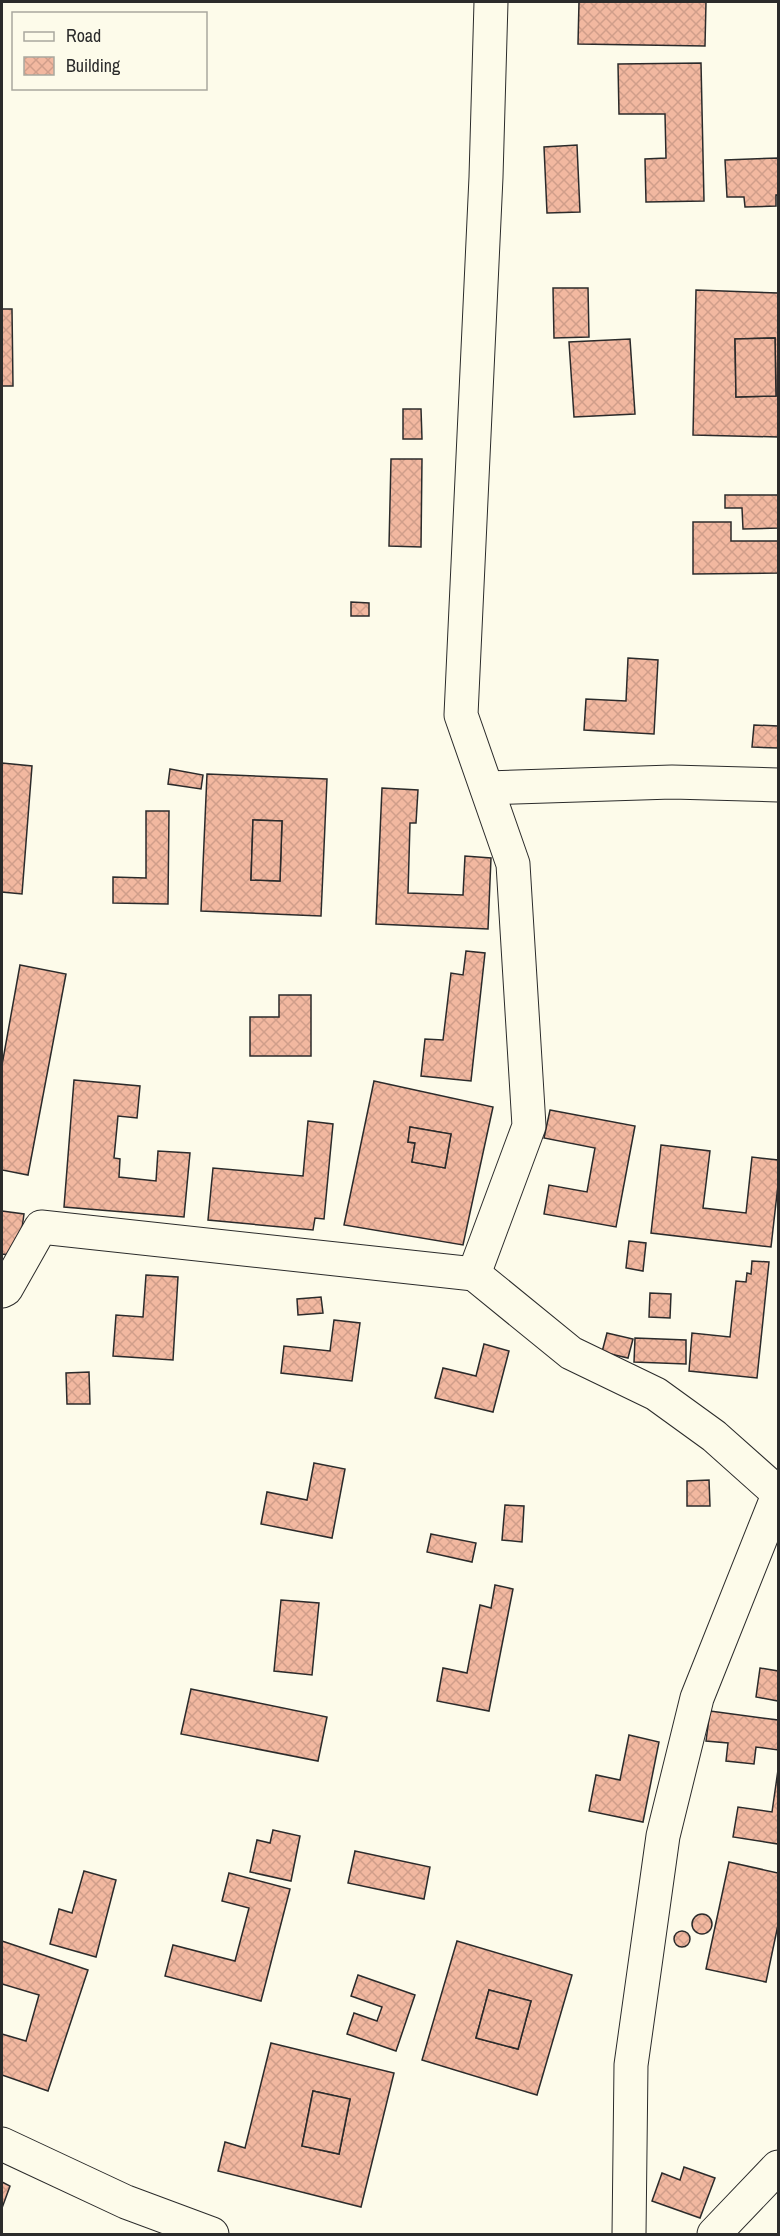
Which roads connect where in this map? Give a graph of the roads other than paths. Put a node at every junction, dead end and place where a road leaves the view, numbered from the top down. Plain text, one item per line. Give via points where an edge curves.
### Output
1 (491, 2) edge
2 (778, 785) edge
3 (487, 788) junction
4 (474, 1274) junction
5 (2, 1291) edge
6 (778, 1494) edge
7 (2, 2144) edge
8 (778, 2167) edge
9 (212, 2235) edge
10 (629, 2235) edge
11 (714, 2235) edge

1 - 3 street via 462,715
2 - 3 street via 672,782
3 - 4 street via 513,864 529,1126
4 - 5 street via 41,1227
4 - 6 street via 572,1353 664,1400 714,1436
6 - 10 street via 697,1698 663,1836 631,2065
7 - 9 street via 126,2202
8 - 11 street

